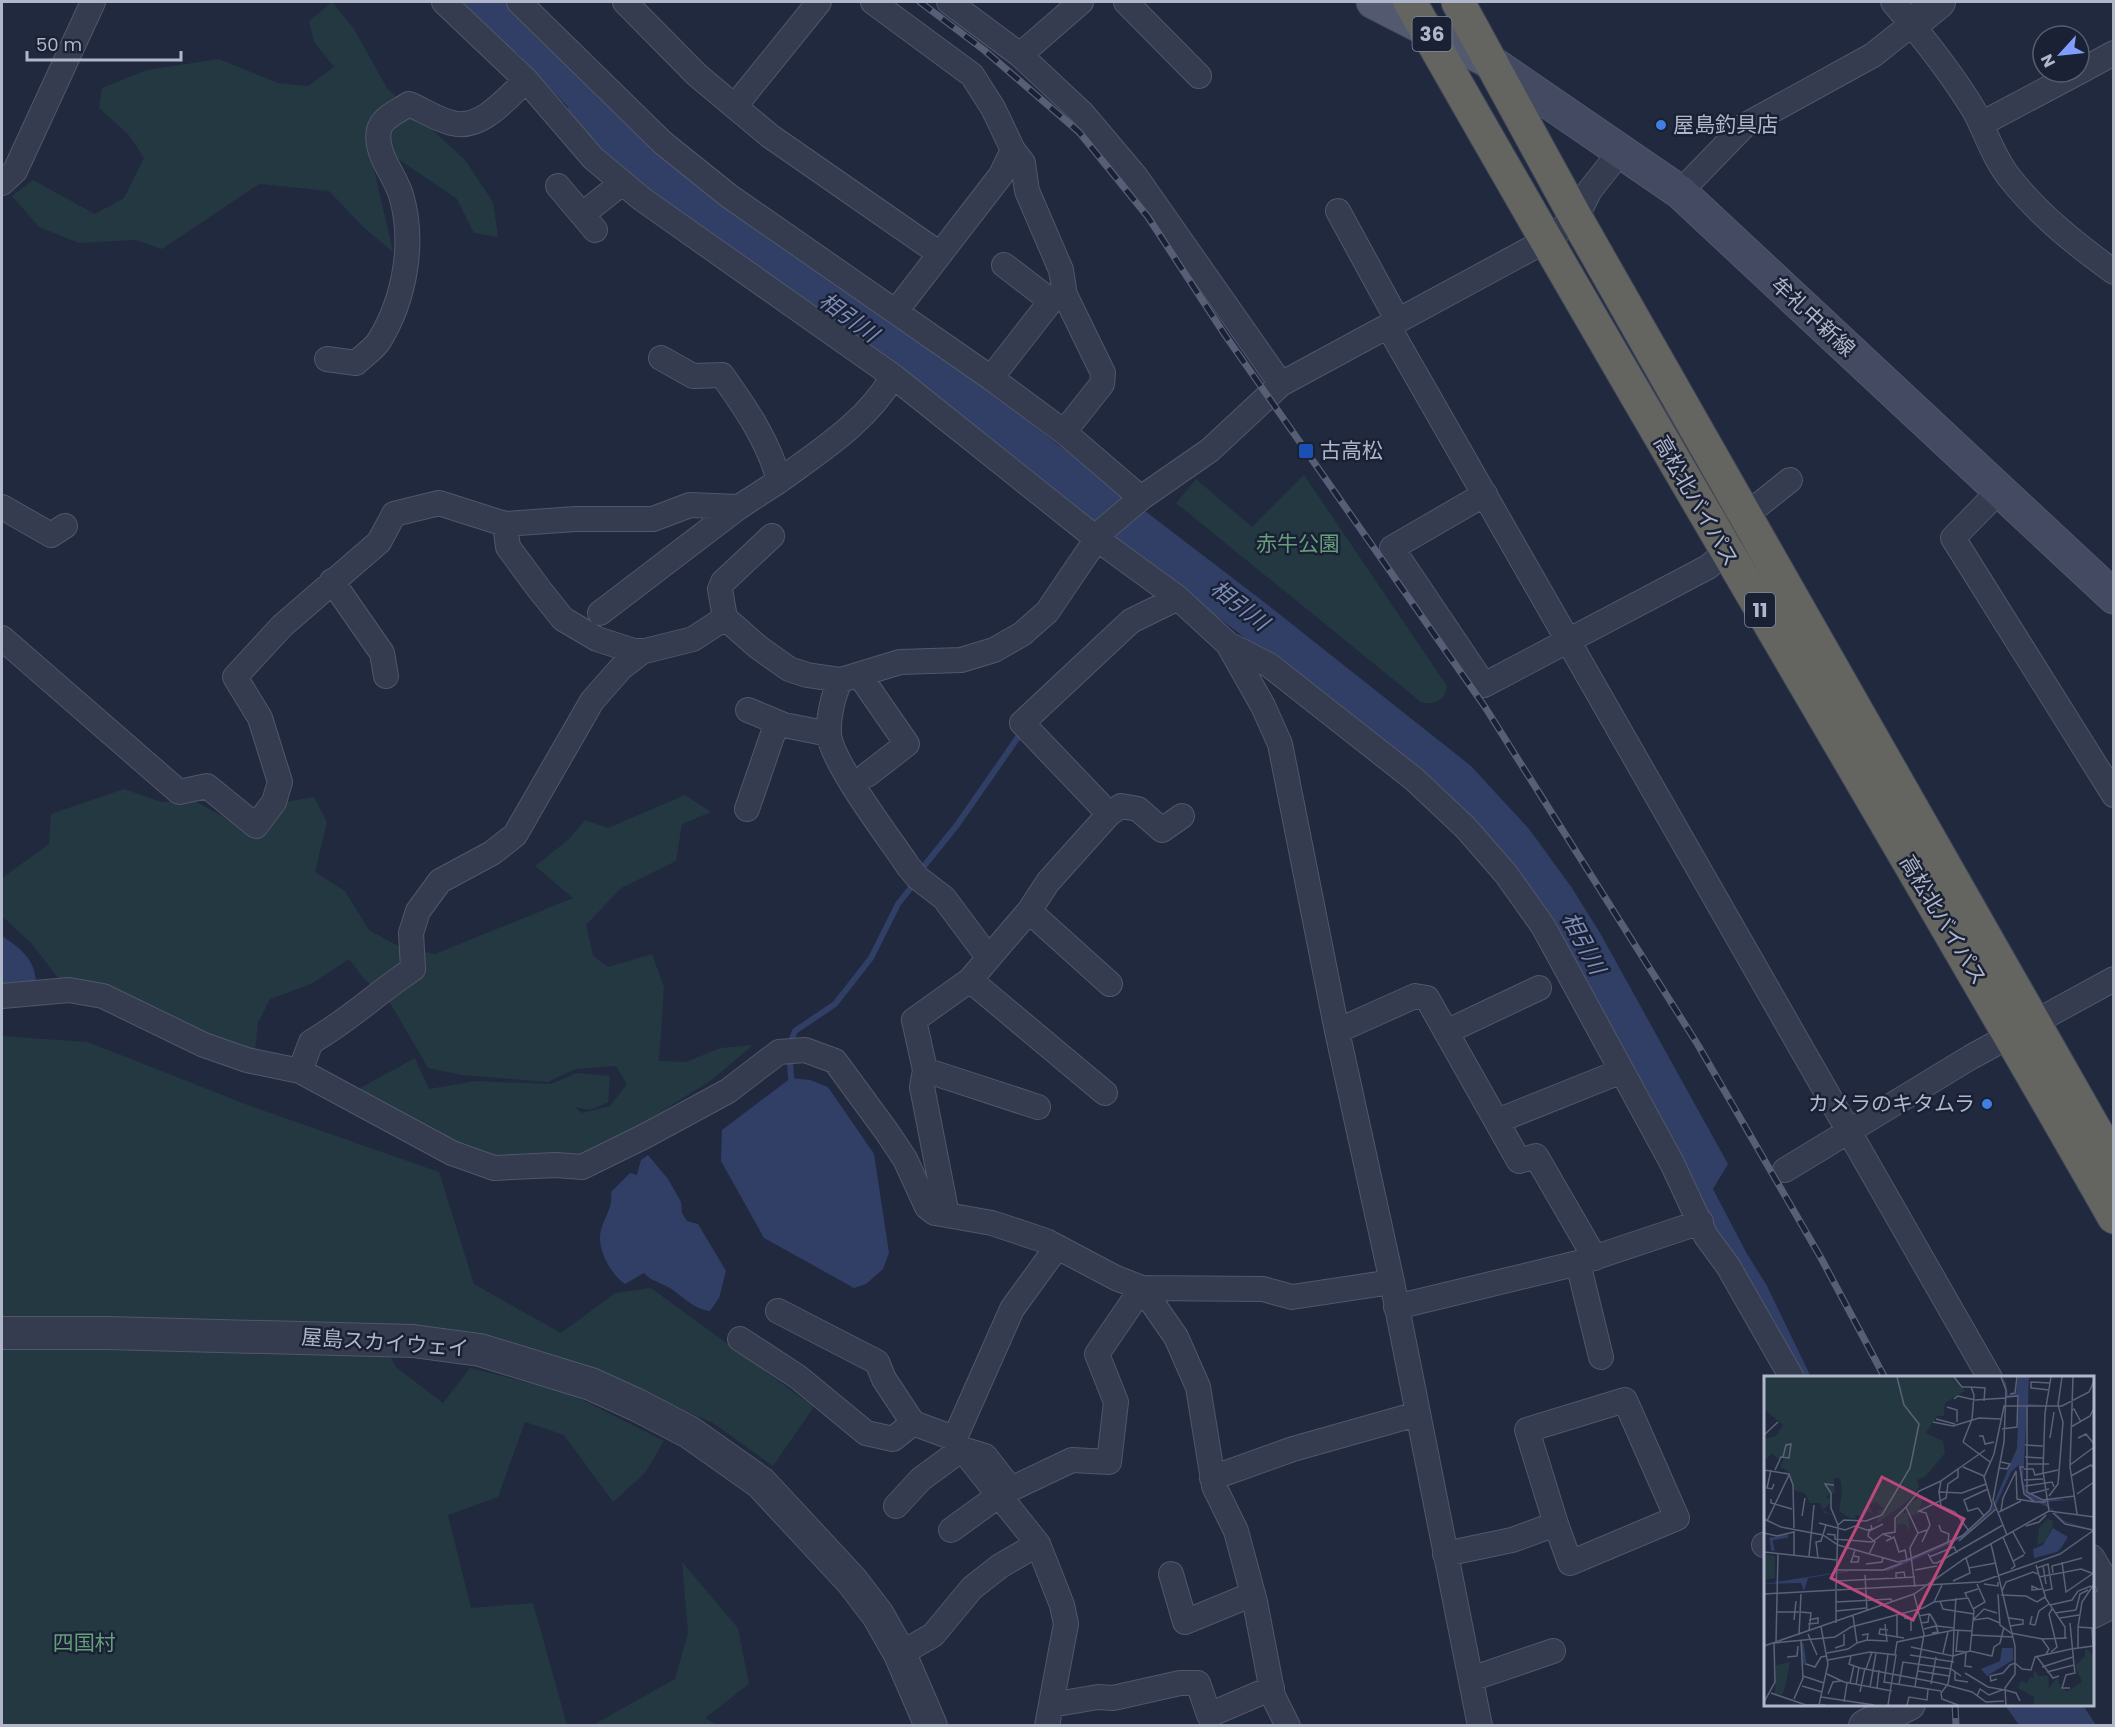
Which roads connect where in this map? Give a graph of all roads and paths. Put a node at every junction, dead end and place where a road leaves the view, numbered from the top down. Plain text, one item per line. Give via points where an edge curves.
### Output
1 (93, 2) edge
2 (444, 2) edge
3 (519, 2) edge
4 (625, 2) edge
5 (819, 2) edge
6 (873, 2) edge
7 (949, 2) edge
8 (1081, 2) edge
9 (1126, 2) edge
10 (1373, 2) edge
11 (1410, 2) edge
12 (1458, 2) edge
13 (1939, 2) edge
14 (1903, 13) edge
15 (1427, 31) junction
16 (2114, 53) edge
17 (1020, 55) junction
18 (1492, 63) junction
19 (2091, 65) edge
20 (1199, 76) dead end
21 (526, 80) junction
22 (2056, 84) edge
23 (735, 106) junction
24 (1981, 124) junction
25 (1012, 150) junction
26 (1620, 152) junction
27 (2, 183) edge
28 (622, 183) junction
29 (558, 186) dead end
30 (1680, 192) junction
31 (1338, 211) dead end
32 (1576, 218) junction
33 (1545, 241) junction
34 (939, 254) junction
35 (1004, 265) dead end
36 (2114, 272) edge
37 (1058, 298) junction
38 (896, 311) junction
39 (1393, 324) junction
40 (661, 358) dead end
41 (327, 359) dead end
42 (893, 376) junction
43 (991, 378) junction
44 (1281, 384) junction
45 (1064, 432) junction
46 (1790, 480) dead end
47 (779, 481) junction
48 (1999, 491) junction
49 (1485, 494) junction
50 (1137, 500) junction
51 (2, 507) edge
52 (739, 507) junction
53 (1745, 516) junction
54 (505, 524) junction
55 (65, 526) dead end
56 (1100, 535) junction
57 (771, 536) dead end
58 (1726, 552) junction
59 (332, 581) junction
60 (2114, 597) edge
61 (1178, 598) junction
62 (600, 613) dead end
63 (725, 618) junction
64 (2, 638) edge
65 (1568, 639) junction
66 (1228, 644) junction
67 (643, 651) junction
68 (386, 676) dead end
69 (850, 678) junction
70 (748, 710) dead end
71 (777, 722) junction
72 (829, 734) junction
73 (867, 775) dead end
74 (2114, 795) edge
75 (747, 809) dead end
76 (1109, 814) junction
77 (1182, 816) dead end
78 (1029, 911) junction
79 (988, 957) junction
80 (2114, 979) edge
81 (970, 980) junction
82 (1110, 984) dead end
83 (1539, 988) dead end
84 (2, 996) edge
85 (2023, 1030) junction
86 (1337, 1031) junction
87 (1446, 1032) junction
88 (926, 1070) junction
89 (300, 1071) junction
90 (1622, 1071) junction
91 (1105, 1093) dead end
92 (1038, 1107) dead end
93 (1497, 1121) junction
94 (1849, 1132) junction
95 (2114, 1163) edge
96 (1785, 1170) dead end
97 (947, 1215) junction
98 (2114, 1217) edge
99 (1701, 1222) junction
100 (1057, 1247) junction
101 (1586, 1260) junction
102 (1392, 1282) junction
103 (1142, 1288) junction
104 (1396, 1306) junction
105 (778, 1311) dead end
106 (2, 1333) edge
107 (740, 1339) dead end
108 (1601, 1357) dead end
109 (1791, 1376) edge
110 (1989, 1376) edge
111 (1417, 1414) junction
112 (913, 1423) junction
113 (958, 1445) junction
114 (1212, 1478) junction
115 (998, 1496) junction
116 (896, 1506) dead end
117 (1556, 1524) junction
118 (951, 1530) dead end
119 (1038, 1544) junction
120 (1445, 1554) junction
121 (2094, 1560) edge
122 (1171, 1574) dead end
123 (1253, 1594) junction
124 (2114, 1594) edge
125 (2114, 1601) edge
126 (2094, 1611) edge
127 (1553, 1651) dead end
128 (900, 1654) junction
129 (1471, 1679) junction
130 (1272, 1688) junction
131 (1902, 1706) edge
132 (1049, 1715) edge
133 (1870, 1716) edge
134 (1200, 1720) edge
135 (931, 1725) edge
136 (1288, 1725) edge
137 (1480, 1725) edge

1 - 27 street via 20,162
2 - 21 street
3 - 38 street via 672,149 729,196
4 - 23 street via 697,75
5 - 23 street
6 - 25 street via 972,75
7 - 17 street
8 - 17 street
9 - 20 street
10 - 15 main road, 36
11 - 15 highway, 高松北バイパス / 11
12 - 18 highway, 高松北バイパス / 11
13 - 14 street
14 - 24 street
14 - 30 street via 1873,55 1744,126
15 - 18 main road, 36
15 - 33 highway, 高松北バイパス / 11
16 - 19 street
17 - 44 street via 1082,113 1136,177
18 - 26 main road, 牟礼中新線
18 - 32 highway, 高松北バイパス / 11
21 - 28 street via 593,158
21 - 41 street via 495,109 470,124 453,123 409,104 384,119 379,131 381,148 401,193 408,226 404,281 378,342 356,363
22 - 24 street
23 - 34 street via 770,136
24 - 36 street via 2007,174 2038,211 2064,237
25 - 34 street via 1001,175
25 - 37 street via 1023,163 1027,191 1061,270
26 - 30 main road, 牟礼中新線
26 - 32 street via 1590,190
28 - 29 street via 589,222
28 - 42 street
30 - 48 main road, 牟礼中新線
31 - 39 street
32 - 33 street
32 - 53 highway, 高松北バイパス / 11
33 - 39 street
33 - 58 highway, 高松北バイパス / 11
34 - 38 street
35 - 37 street
37 - 43 street
37 - 45 street via 1103,373 1102,384
38 - 43 street
39 - 44 street
39 - 49 street
40 - 47 street via 693,376 722,375 746,409
42 - 47 street via 882,396 832,443
42 - 56 street
43 - 45 street
44 - 50 street via 1210,450
45 - 50 street
46 - 53 street
47 - 52 street
48 - 60 main road, 牟礼中新線
48 - 74 street via 1953,538
49 - 65 street
49 - 65 street via 1392,548 1484,685
50 - 56 street
51 - 55 street via 51,535
52 - 54 street via 690,505 653,519
52 - 62 street
53 - 58 street
53 - 85 highway, 高松北バイパス / 11
54 - 59 street via 440,503 394,514 379,542
54 - 67 street via 508,547 563,619 597,639
56 - 61 street
56 - 69 street via 1047,612 1022,634 994,650 961,660 900,662
57 - 63 street via 723,582 720,590
58 - 65 street via 1708,567 1645,602
58 - 85 highway, 高松北バイパス / 11
59 - 64 street via 235,677 260,718 280,782 274,802 256,826 207,786 179,792
59 - 68 street via 382,653
61 - 66 street
61 - 76 street via 1131,621 1022,723
63 - 67 street via 693,639
63 - 69 street via 789,669 807,675
65 - 94 street
66 - 86 street via 1280,744
66 - 90 street via 1269,665 1414,779 1466,828 1506,874 1543,926
67 - 89 street via 621,668 592,701 515,835 492,853 440,881 424,903 411,933 413,969 335,1029 311,1042
69 - 72 street via 836,690
69 - 73 street via 907,744
70 - 71 street
71 - 72 street
71 - 75 street
72 - 79 street via 854,785 908,866 944,898
76 - 77 street via 1121,806 1138,809 1162,830
76 - 78 street via 1048,882
78 - 79 street
78 - 82 street
79 - 81 street
80 - 85 street
81 - 88 street via 914,1020
81 - 91 street
83 - 87 street
84 - 89 street via 69,990 103,996 204,1045 247,1060
85 - 94 street
85 - 95 highway, 高松北バイパス / 11
85 - 98 highway, 高松北バイパス / 11
86 - 87 street via 1415,996 1427,998
86 - 102 street
87 - 93 street
88 - 92 street
88 - 97 street via 922,1087
89 - 97 street via 452,1153 494,1168 556,1164 582,1167 728,1091 779,1052 805,1050 835,1061 887,1132 927,1207
90 - 93 street
90 - 99 street
93 - 101 street via 1519,1161 1536,1156
94 - 96 street
94 - 110 street
97 - 100 street via 992,1223
99 - 101 street
99 - 109 street
100 - 103 street
100 - 113 street via 1012,1309
101 - 104 street
101 - 108 street
102 - 103 street via 1292,1297 1263,1289
102 - 104 street
103 - 113 street via 1097,1354 1116,1401 1109,1462 1072,1460 1011,1489 984,1456
103 - 114 street via 1176,1337 1198,1388
104 - 111 street
105 - 112 street via 877,1362
106 - 128 street, 屋島スカイウェイ via 413,1341 480,1350 591,1384 689,1432 761,1483 852,1581 878,1615
107 - 112 street via 798,1377 866,1433 892,1438
111 - 114 street via 1293,1449
111 - 120 street
112 - 113 street via 951,1437
113 - 115 street
113 - 116 street
114 - 123 street via 1236,1532
115 - 118 street
115 - 119 street
117 - 117 street via 1570,1563 1677,1518 1625,1400 1527,1430
117 - 120 street via 1512,1540
119 - 128 street via 972,1588 933,1635
119 - 132 street via 1066,1624
120 - 129 street
121 - 124 street
122 - 123 street via 1185,1622
123 - 130 street
125 - 126 street
127 - 129 street
128 - 135 street, 屋島スカイウェイ
129 - 137 street
130 - 134 street
130 - 136 street
131 - 133 street
132 - 134 street via 1098,1697 1113,1698 1180,1683 1198,1683

